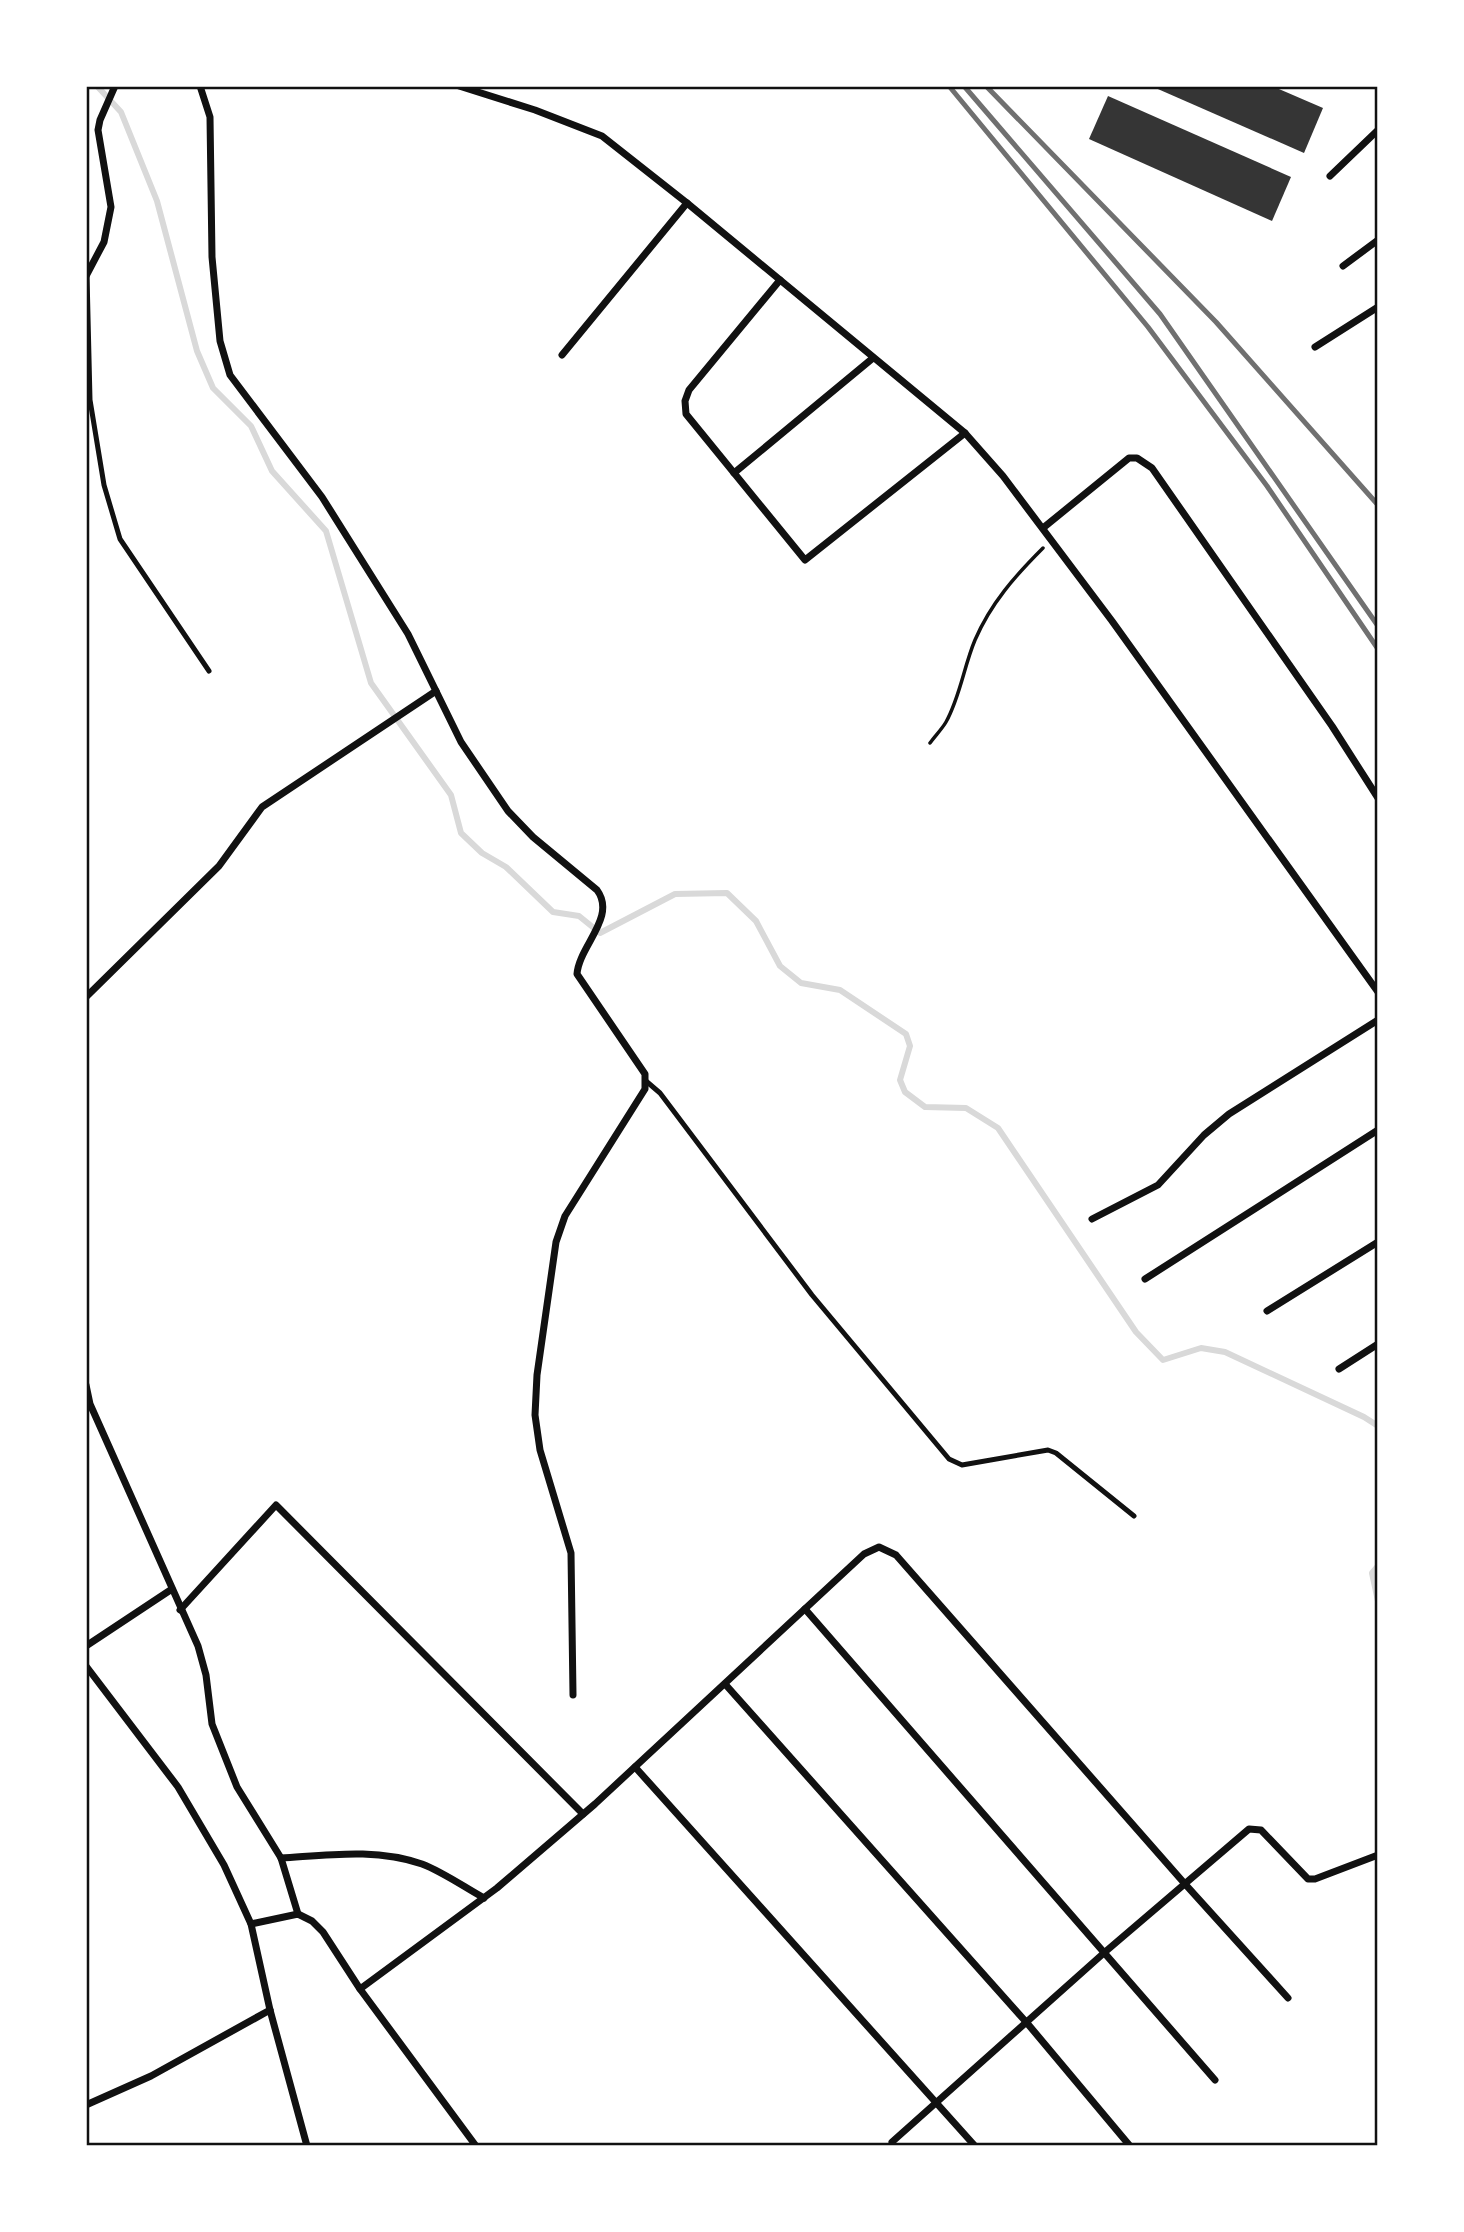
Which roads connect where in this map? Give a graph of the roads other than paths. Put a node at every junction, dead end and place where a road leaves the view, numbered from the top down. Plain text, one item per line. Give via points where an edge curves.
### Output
1 (115, 86) edge
2 (200, 86) edge
3 (459, 86) edge
4 (1378, 130) edge
5 (1330, 176) dead end
6 (687, 203) junction
7 (1378, 240) edge
8 (1343, 266) dead end
9 (86, 275) edge
10 (780, 280) junction
11 (1378, 307) edge
12 (1315, 347) dead end
13 (562, 355) dead end
14 (873, 358) junction
15 (965, 433) junction
16 (734, 473) junction
17 (1043, 528) junction
18 (209, 671) dead end
19 (436, 691) junction
20 (1378, 798) edge
21 (1378, 992) edge
22 (86, 997) edge
23 (1378, 1020) edge
24 (646, 1081) junction
25 (1378, 1130) edge
26 (1092, 1219) dead end
27 (1378, 1242) edge
28 (1145, 1279) dead end
29 (1267, 1311) dead end
30 (1378, 1344) edge
31 (1339, 1369) dead end
32 (86, 1385) edge
33 (1134, 1516) dead end
34 (172, 1589) junction
35 (805, 1609) junction
36 (180, 1610) junction
37 (86, 1646) edge
38 (86, 1666) edge
39 (725, 1684) junction
40 (573, 1695) dead end
41 (635, 1767) junction
42 (583, 1814) junction
43 (1378, 1855) edge
44 (281, 1858) junction
45 (1185, 1884) junction
46 (484, 1898) junction
47 (298, 1914) junction
48 (251, 1924) junction
49 (1105, 1952) junction
50 (359, 1989) junction
51 (1288, 1998) dead end
52 (270, 2010) junction
53 (1027, 2022) junction
54 (1215, 2080) dead end
55 (936, 2103) junction
56 (86, 2105) edge
57 (892, 2142) dead end
58 (307, 2146) edge
59 (476, 2146) edge
60 (975, 2146) edge
61 (1130, 2146) edge

1 - 9 street via 98,130 111,207 104,242
2 - 19 street via 210,117 212,257 220,341 230,375 322,497 408,634
3 - 6 street via 602,136
4 - 5 street
6 - 10 street
6 - 13 street
7 - 8 street
9 - 18 lane via 90,400 104,485 120,539
10 - 14 street
10 - 16 street via 689,390 685,401 686,414
11 - 12 street
14 - 15 street
14 - 16 street
15 - 16 street via 805,560
15 - 17 street
17 - 20 street via 1129,458 1152,468
17 - 21 street
19 - 22 street via 262,807 219,866
19 - 24 street via 461,742 520,825 602,898 600,920 576,974
23 - 26 street via 1229,1114 1158,1185
24 - 33 lane via 948,1459 962,1465 1048,1450
24 - 40 street via 639,1101 565,1216 556,1242 537,1375 535,1415 540,1450 571,1553
25 - 28 street
27 - 29 street
30 - 31 street
32 - 34 street via 90,1405
34 - 36 street
34 - 37 street
35 - 39 street
35 - 45 street via 864,1554 879,1547 896,1555
35 - 49 street
36 - 42 street via 276,1505
36 - 44 street via 198,1646 212,1724 237,1787
38 - 48 street via 178,1787
39 - 41 street
39 - 53 street
41 - 42 street
41 - 55 street
42 - 46 street
43 - 45 street via 1308,1879 1254,1828
44 - 46 street via 383,1854 423,1865
44 - 47 street
45 - 49 street
45 - 51 street
46 - 50 street
47 - 48 street
47 - 50 street via 323,1932
48 - 52 street
49 - 53 street
49 - 54 street
50 - 59 street
52 - 56 street via 151,2076
52 - 58 street
53 - 55 street
53 - 61 street
55 - 57 street
55 - 60 street

